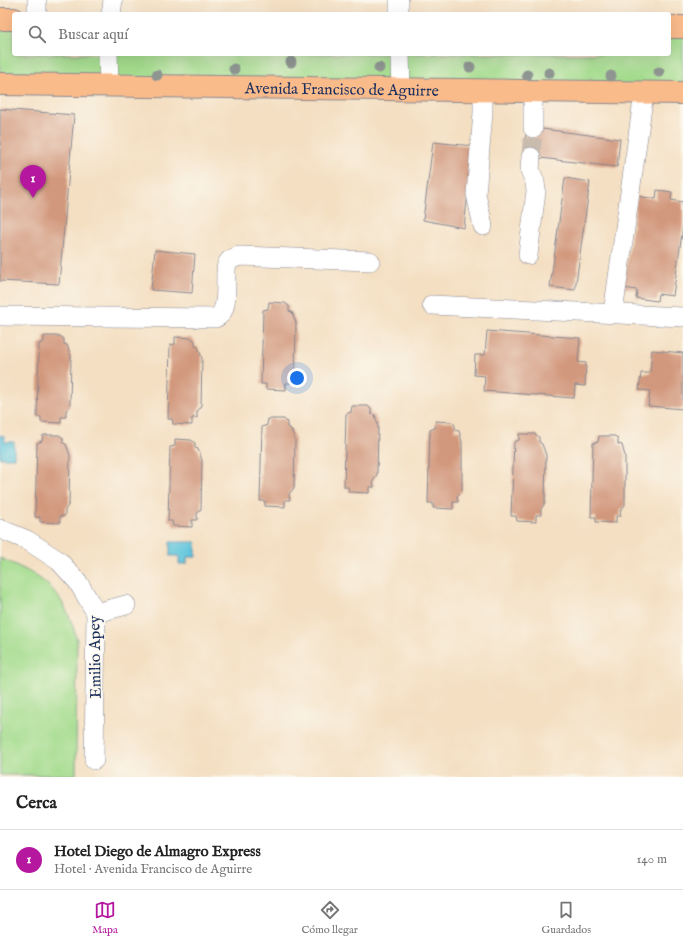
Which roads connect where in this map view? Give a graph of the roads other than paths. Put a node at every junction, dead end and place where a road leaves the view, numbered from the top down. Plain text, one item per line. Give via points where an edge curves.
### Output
1 (37, 0) edge
2 (113, 0) edge
3 (399, 0) edge
4 (37, 12) edge
5 (111, 12) edge
6 (399, 12) edge
7 (0, 19) edge
8 (12, 19) edge
9 (671, 27) edge
10 (683, 27) edge
11 (108, 56) edge
12 (400, 56) edge
13 (0, 84) edge
14 (109, 84) junction
15 (401, 90) junction
16 (483, 91) junction
17 (533, 92) junction
18 (644, 93) junction
19 (683, 93) edge
20 (533, 128) tunnel mouth
21 (531, 157) tunnel mouth
22 (483, 226) dead end
23 (528, 255) dead end
24 (370, 261) dead end
25 (432, 304) dead end
26 (613, 313) junction
27 (0, 316) edge
28 (683, 317) edge
29 (0, 529) edge
30 (126, 605) dead end
31 (96, 613) junction
32 (94, 760) dead end

1 - 4 street
2 - 5 street
3 - 6 street
7 - 8 main road
9 - 10 main road
11 - 14 street
12 - 15 street
13 - 14 main road, Avenida Francisco de Aguirre
14 - 15 main road, Avenida Francisco de Aguirre
15 - 16 main road, Avenida Francisco de Aguirre
16 - 17 main road, Avenida Francisco de Aguirre
16 - 22 street via 476,194
17 - 18 main road, Avenida Francisco de Aguirre
17 - 20 street
18 - 19 main road, Avenida Francisco de Aguirre
18 - 26 street
21 - 23 street via 530,170 536,191
24 - 27 street via 244,255 234,257 226,269 224,310 215,318
25 - 26 street
26 - 28 street
29 - 31 street, Emilio Apey via 27,540 59,561 78,582
30 - 31 street
31 - 32 street, Emilio Apey

